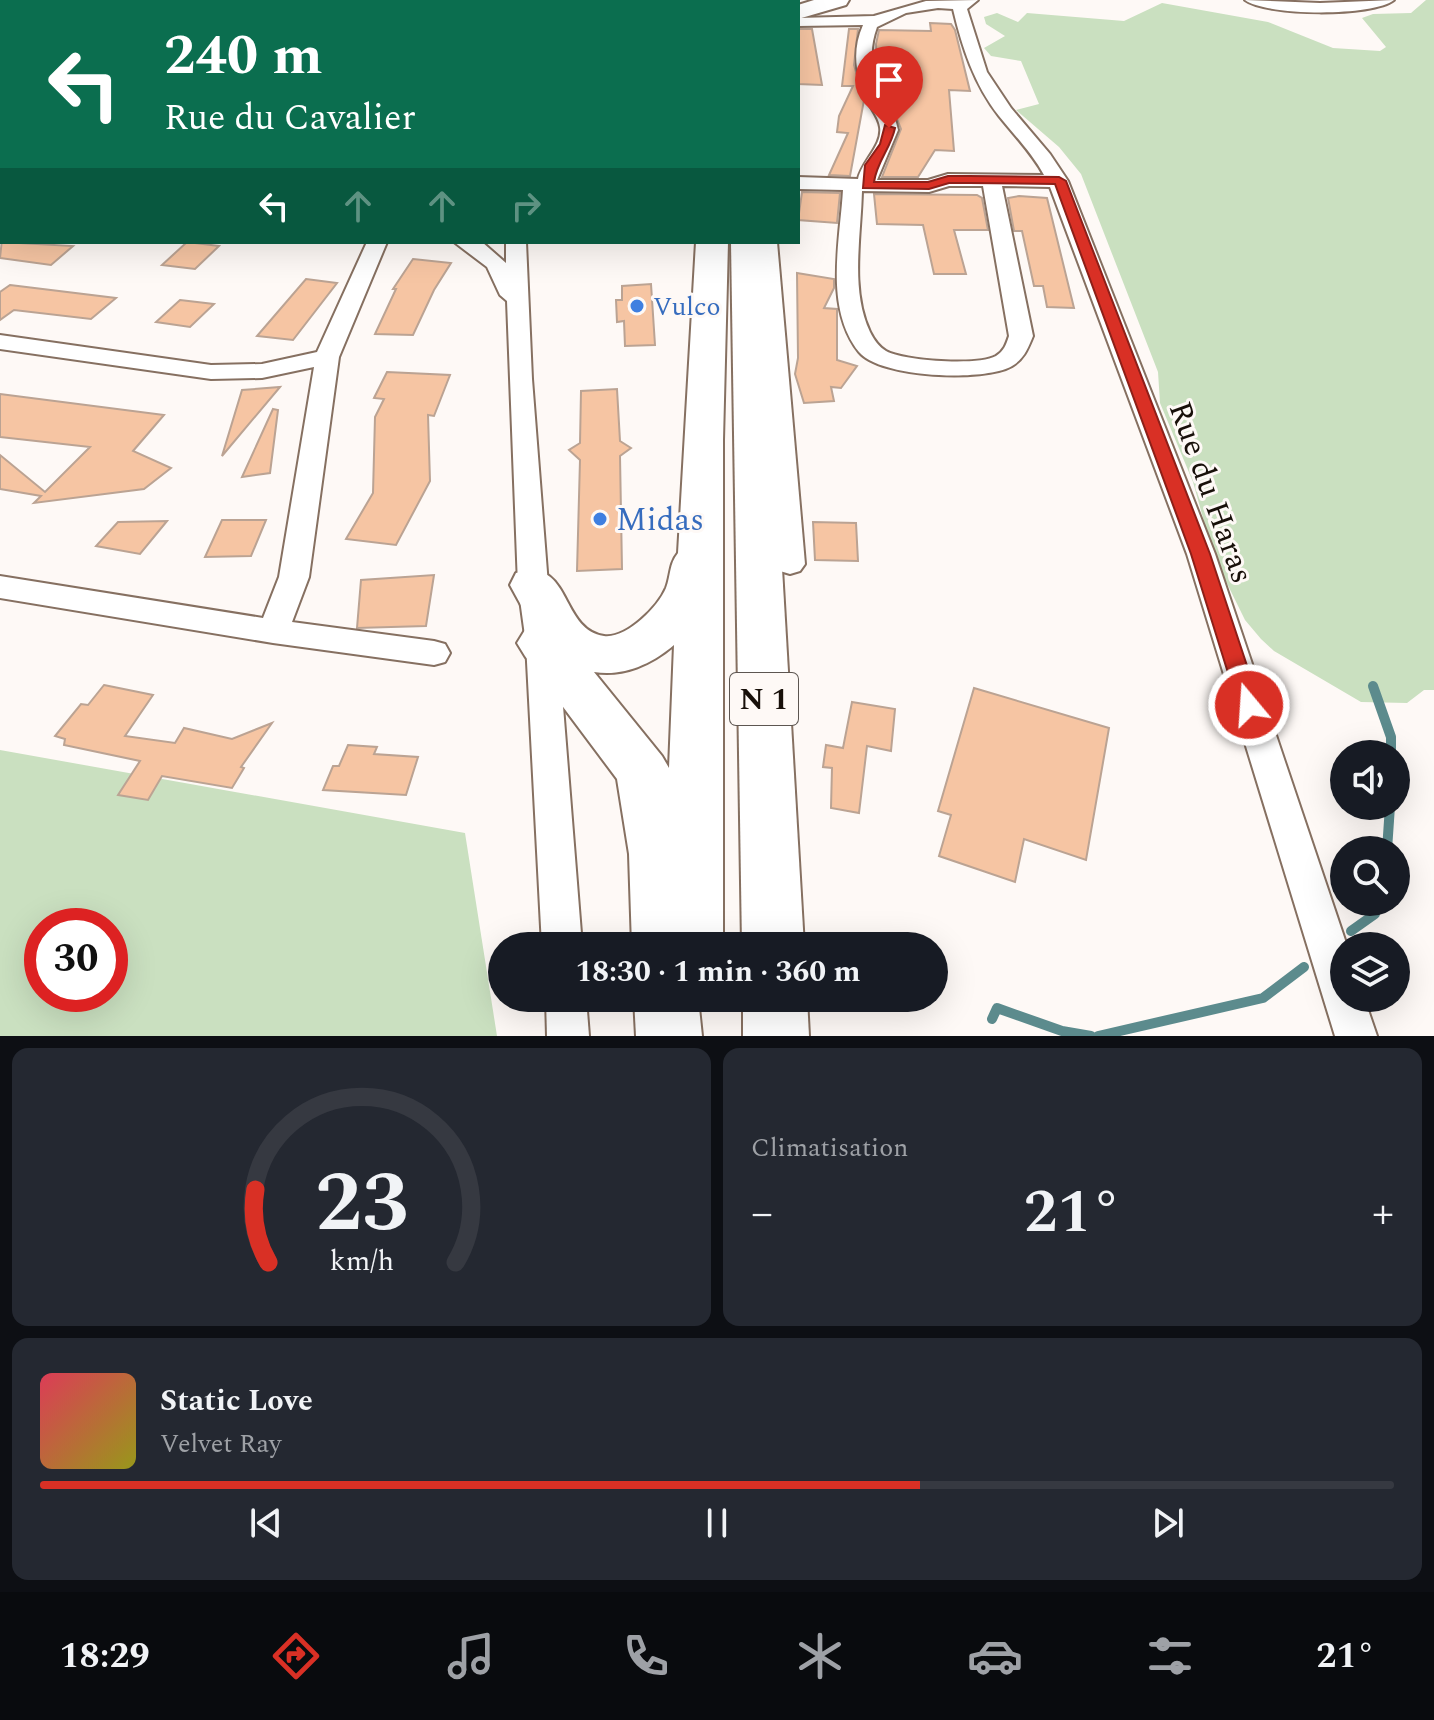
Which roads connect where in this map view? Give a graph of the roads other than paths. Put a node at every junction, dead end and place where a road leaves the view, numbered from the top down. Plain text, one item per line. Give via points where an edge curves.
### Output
1 (838, 0) edge
2 (1252, 0) edge
3 (1363, 0) edge
4 (1387, 0) edge
5 (966, 2) edge
6 (1339, 8) junction
7 (800, 11) edge
8 (876, 20) junction
9 (800, 22) edge
10 (991, 179) junction
11 (1059, 181) junction
12 (800, 183) edge
13 (860, 185) junction
14 (376, 244) edge
15 (470, 244) edge
16 (516, 244) edge
17 (712, 244) edge
18 (747, 244) edge
19 (767, 244) edge
20 (518, 315) junction
21 (0, 342) edge
22 (327, 357) junction
23 (701, 524) junction
24 (790, 564) dead end
25 (533, 585) junction
26 (0, 587) edge
27 (273, 631) junction
28 (542, 643) junction
29 (434, 653) dead end
30 (561, 932) edge
31 (662, 932) edge
32 (692, 932) edge
33 (772, 932) edge
34 (567, 1012) edge
35 (667, 1012) edge
36 (690, 1012) edge
37 (775, 1012) edge
38 (568, 1036) edge
39 (669, 1036) edge
40 (690, 1036) edge
41 (776, 1036) edge
42 (1356, 1036) edge

1 - 7 highway
2 - 6 street via 1295,8
3 - 6 street
4 - 6 street
5 - 8 street
5 - 11 street, Rue du Haras via 979,72
8 - 9 street
8 - 13 street via 866,34 864,65 889,133
10 - 11 street
10 - 13 street via 929,186
10 - 13 street via 1021,336 1008,358 970,369 894,362 869,349 849,304
11 - 42 street, Rue du Haras via 1201,554
12 - 13 street
14 - 22 street
15 - 20 street via 503,270
16 - 20 street
17 - 23 highway, N 1
18 - 33 highway, N 1
19 - 24 street
20 - 25 street
21 - 22 street via 211,372 262,371
22 - 27 street via 294,577
23 - 25 highway via 686,596 664,624 628,651 605,656 583,649 553,620
23 - 32 highway, N 1
25 - 28 street
26 - 27 street
27 - 29 street
28 - 30 street
28 - 31 highway via 643,772 658,854
34 - 38 street
35 - 39 highway
36 - 40 highway
37 - 41 highway

